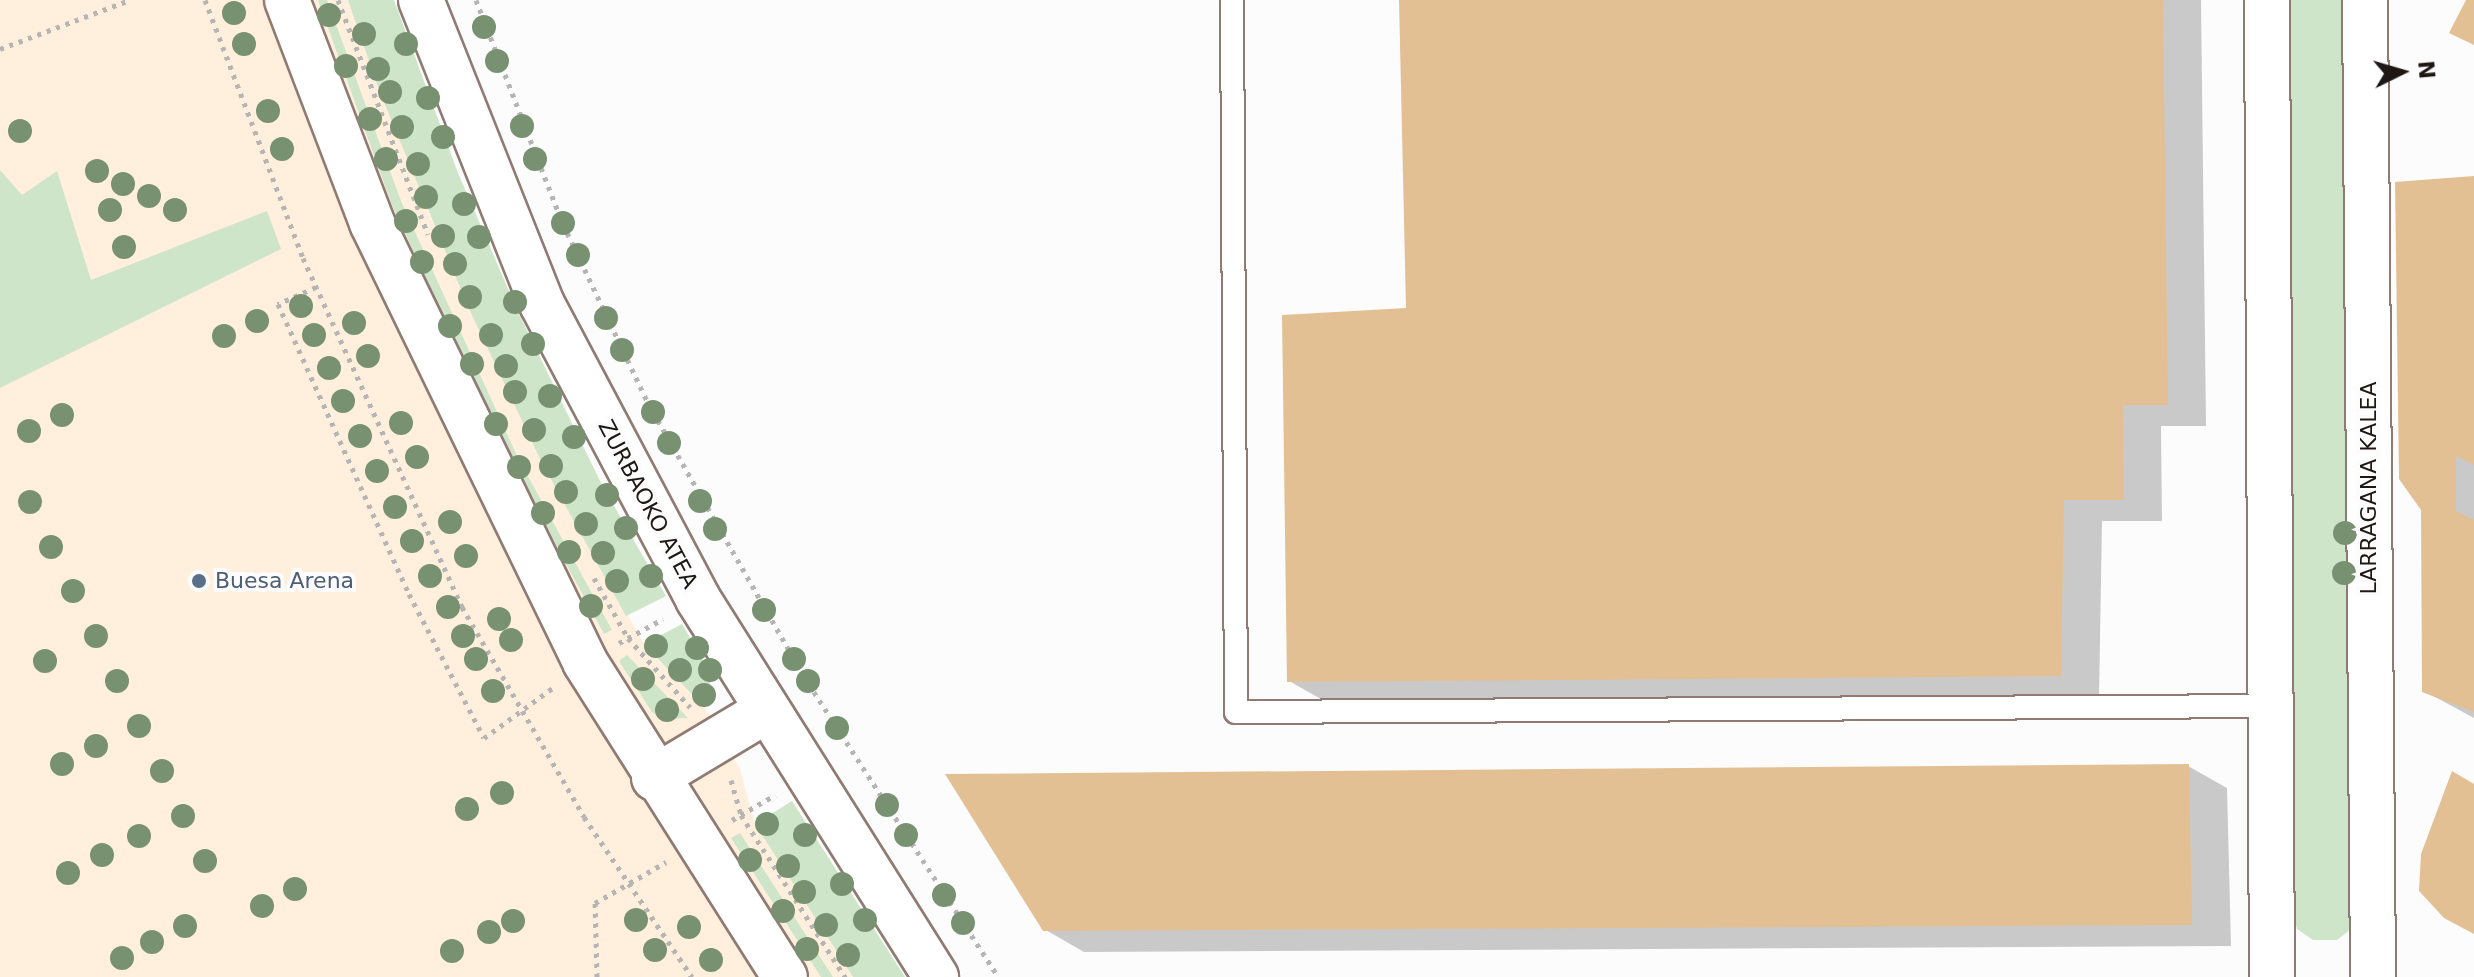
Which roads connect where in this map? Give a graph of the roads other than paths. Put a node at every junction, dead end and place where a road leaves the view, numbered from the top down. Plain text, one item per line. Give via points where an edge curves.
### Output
1 (287, 0) edge
2 (421, 0) edge
3 (1232, 0) edge
4 (2267, 0) edge
5 (2365, 0) edge
6 (2272, 706) junction
7 (766, 711) junction
8 (654, 778) junction
9 (785, 977) edge
10 (936, 977) edge
11 (2272, 977) edge
12 (2373, 977) edge

1 - 8 street via 372,223 585,662
2 - 7 street, ZURBAOKO ATEA via 542,304 698,599
3 - 6 lane via 1236,712
4 - 6 street
5 - 12 street, LARRAGANA KALEA
6 - 11 street
7 - 8 street
7 - 10 street, ZURBAOKO ATEA
8 - 9 street

